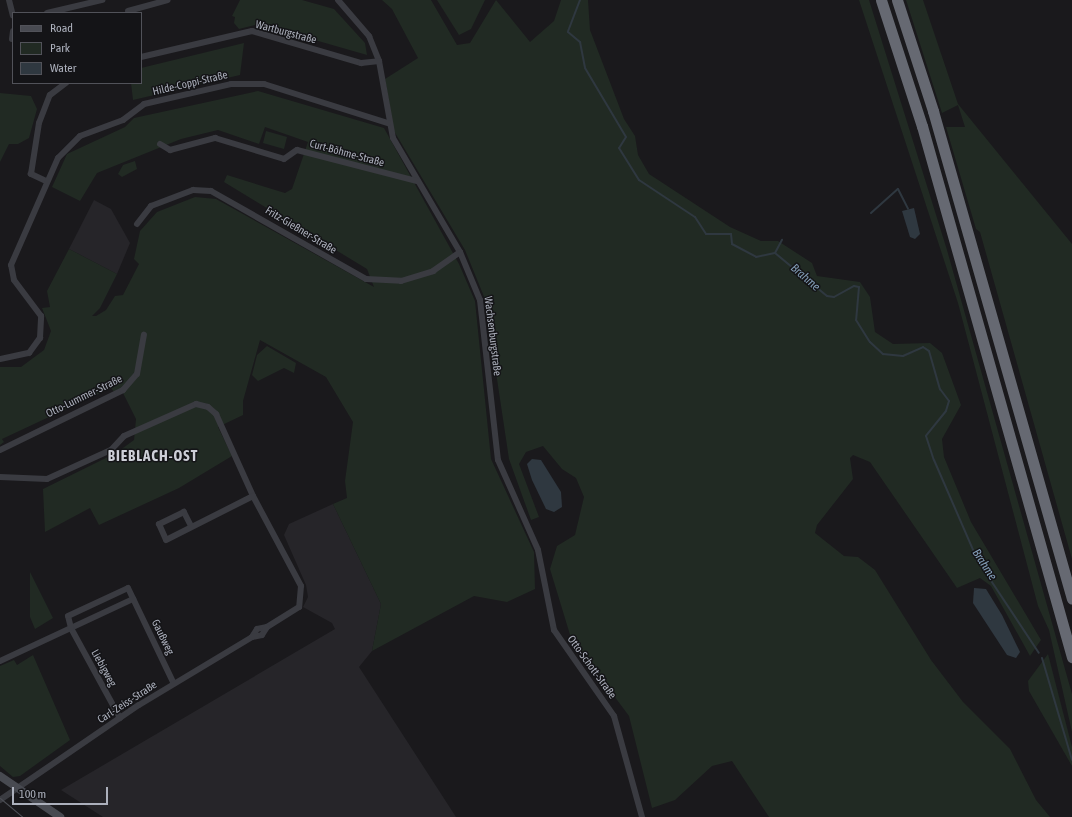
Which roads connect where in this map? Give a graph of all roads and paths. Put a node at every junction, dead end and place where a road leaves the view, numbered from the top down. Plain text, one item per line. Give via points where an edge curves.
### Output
1 (9, 0) edge
2 (102, 0) edge
3 (168, 0) edge
4 (338, 0) edge
5 (881, 0) edge
6 (897, 0) edge
7 (128, 11) dead end
8 (12, 12) edge
9 (51, 12) edge
10 (142, 57) edge
11 (379, 61) junction
12 (65, 84) edge
13 (388, 123) junction
14 (160, 144) dead end
15 (46, 181) junction
16 (417, 181) junction
17 (137, 224) dead end
18 (460, 252) junction
19 (144, 335) dead end
20 (0, 359) edge
21 (0, 450) edge
22 (0, 477) edge
23 (253, 496) junction
24 (191, 526) junction
25 (538, 550) joint
26 (133, 599) junction
27 (1072, 599) edge
28 (71, 628) junction
29 (1072, 656) edge
30 (0, 661) edge
31 (174, 684) junction
32 (120, 718) junction
33 (0, 776) edge
34 (16, 790) junction
35 (0, 800) edge
36 (60, 817) edge
37 (642, 817) edge

1 - 8 street
2 - 9 street
3 - 7 street
4 - 11 street, Wachsenburgstraße via 369,36
5 - 29 highway via 922,126
6 - 27 highway via 933,111
10 - 11 street, Wartburgstraße via 252,32 361,63
11 - 13 street, Wachsenburgstraße
12 - 15 street via 50,96 39,123 31,174
13 - 15 street, Hilde-Coppi-Straße via 264,84 231,84 144,104 123,120 80,136 68,145
13 - 16 street, Wachsenburgstraße
14 - 16 street, Curt-Böhme-Straße via 170,150 215,138 284,159 297,150
15 - 20 street, Hilde-Coppi-Straße via 11,265 14,280 41,316 40,338 29,353
16 - 18 street, Wachsenburgstraße
17 - 18 street, Fritz-Gießner-Straße via 152,206 193,190 210,191 366,279 401,281 433,271
18 - 25 street, Wachsenburgstraße via 480,300 498,460
19 - 21 street, Otto-Lummer-Straße via 137,374 123,390
22 - 23 street via 46,479 111,450 124,436 196,404 208,407 216,414
23 - 24 street
23 - 31 street, Carl-Zeiss-Straße via 301,586 299,607 267,627 262,635 252,636
24 - 24 street via 184,512 159,524 166,540
25 - 37 street, Otto-Schott-Straße via 554,630 614,716
26 - 28 street
26 - 28 street via 128,588 116,592 68,616
26 - 31 street, Gaußweg
28 - 30 street
28 - 32 street, Liebigweg
31 - 32 street, Carl-Zeiss-Straße
32 - 34 street, Carl-Zeiss-Straße
33 - 34 main road
34 - 35 street, Carl-Zeiss-Straße
34 - 36 main road

